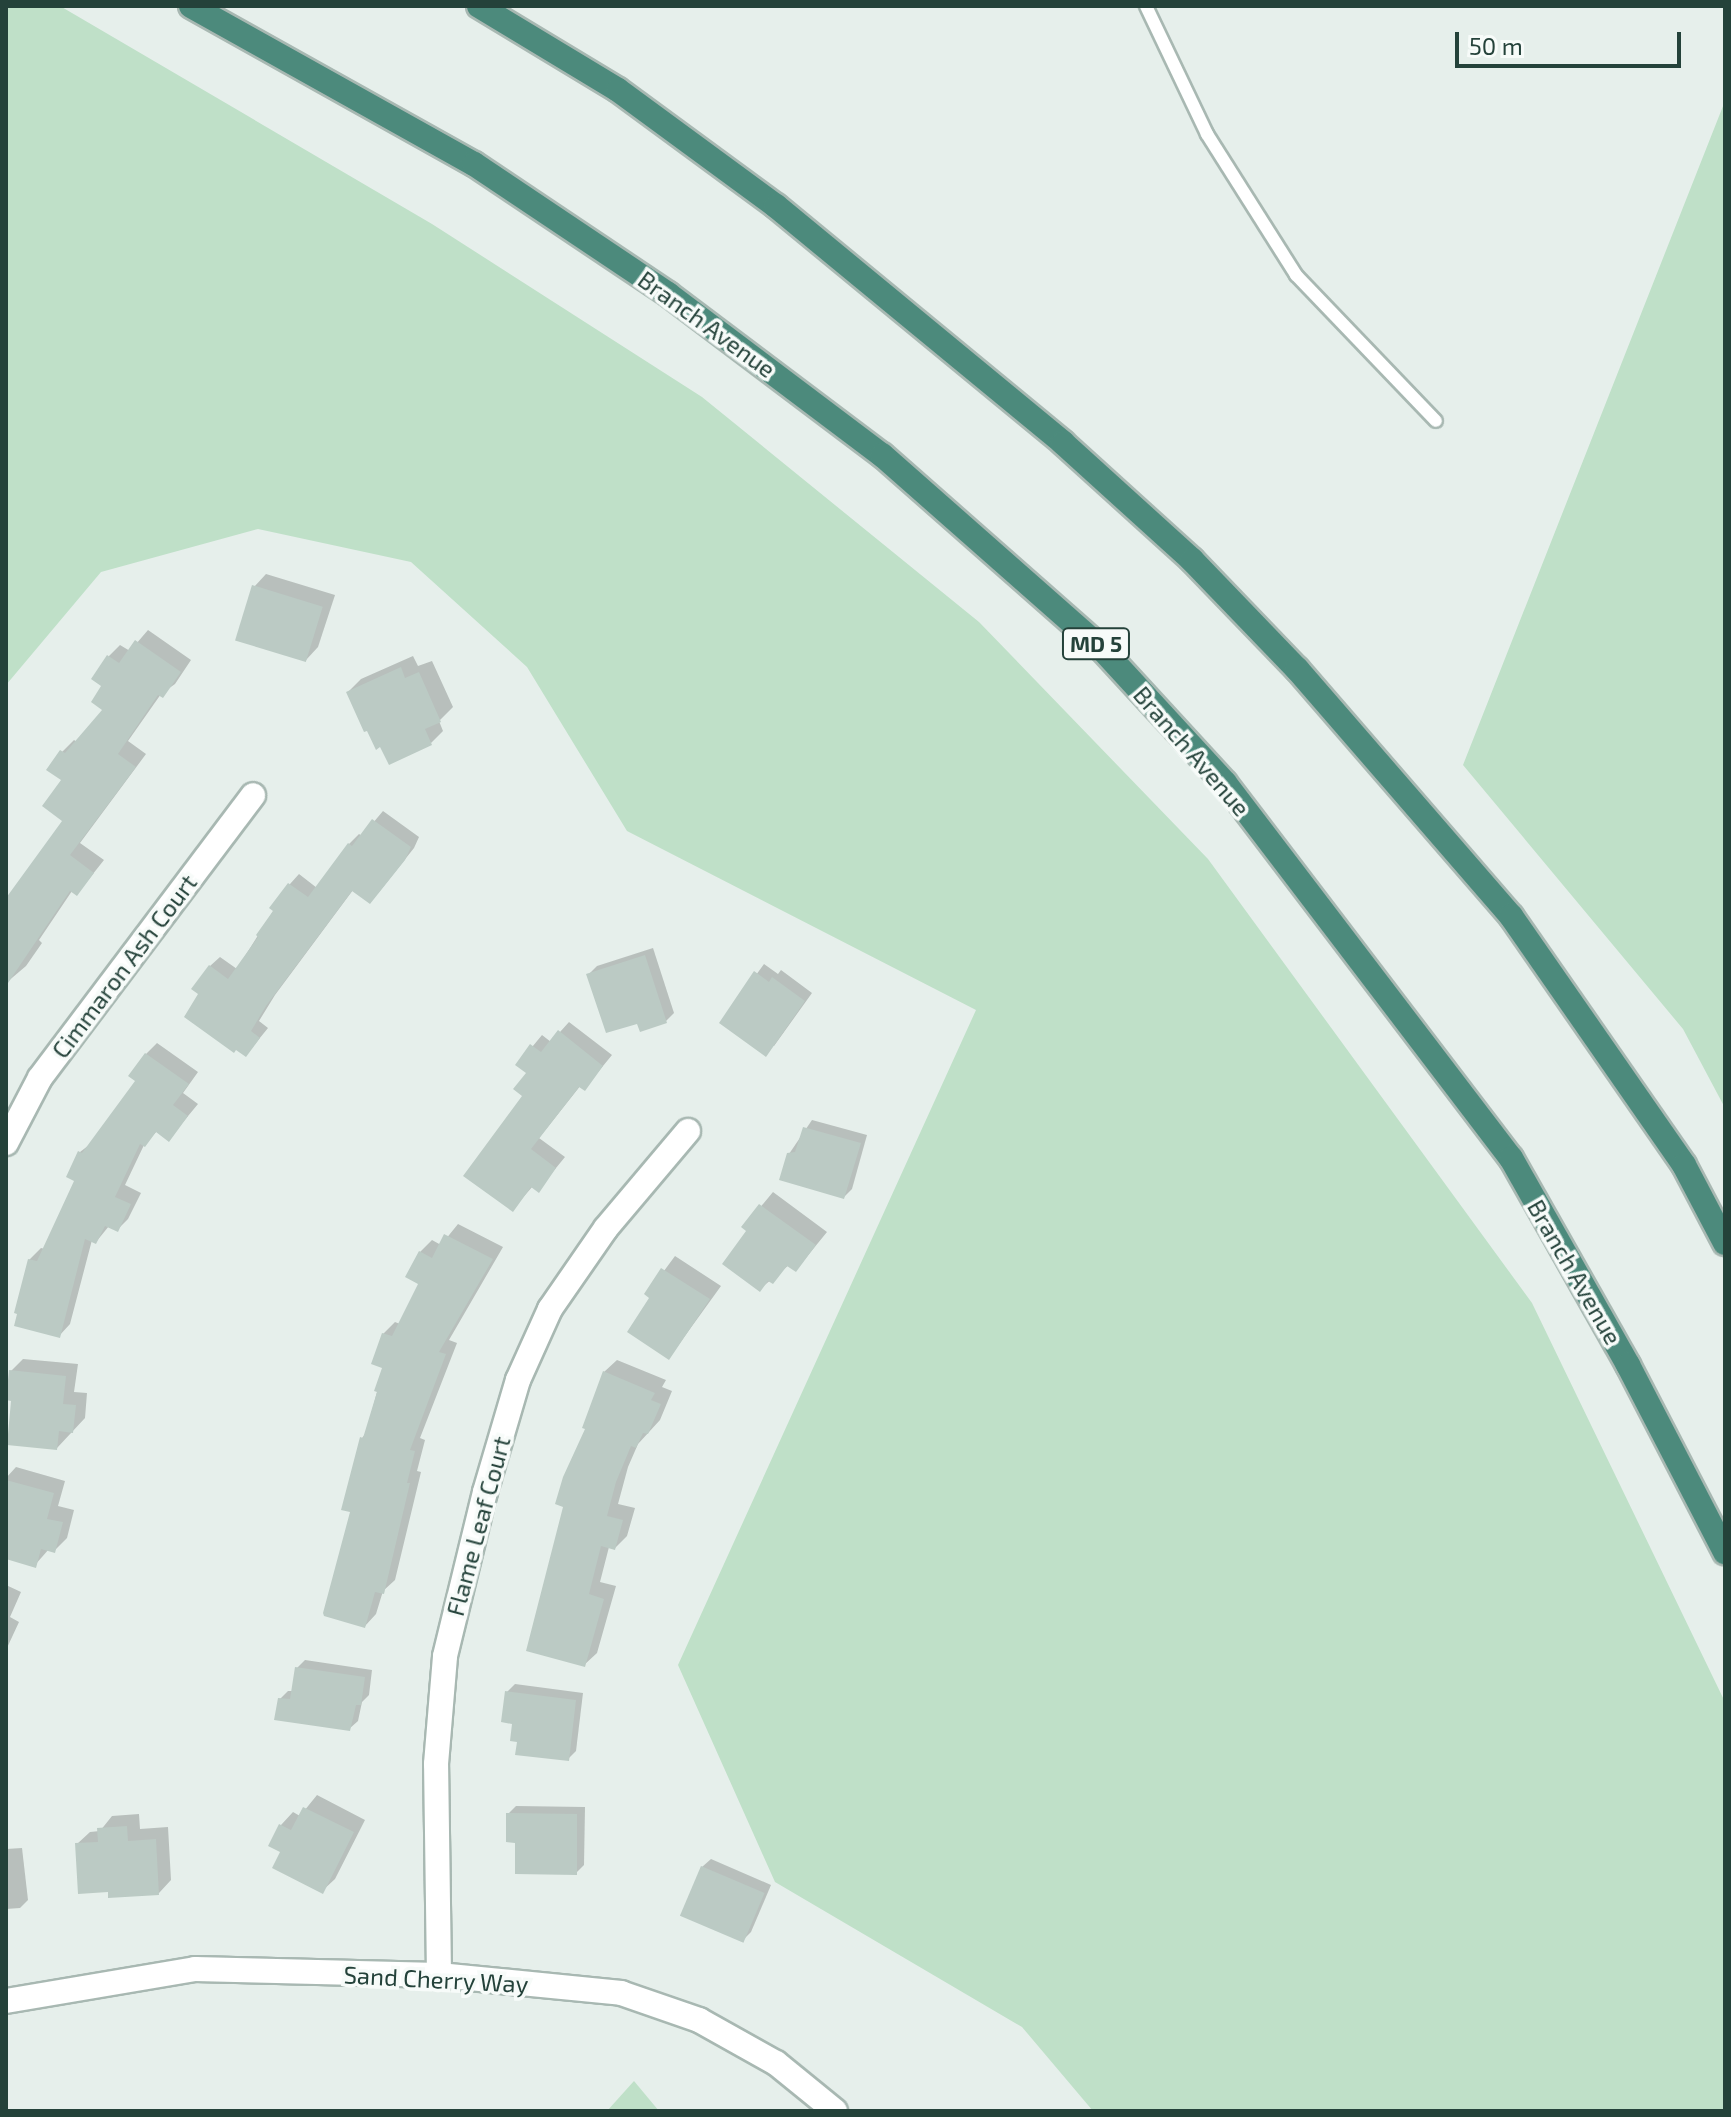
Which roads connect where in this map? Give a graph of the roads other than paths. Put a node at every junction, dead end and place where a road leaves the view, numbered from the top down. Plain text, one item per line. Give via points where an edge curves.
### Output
1 (191, 6) edge
2 (479, 6) edge
3 (1146, 6) edge
4 (1436, 421) dead end
5 (253, 795) dead end
6 (688, 1131) dead end
7 (6, 1143) edge
8 (1725, 1243) edge
9 (1725, 1552) edge
10 (439, 1975) junction
11 (6, 2001) edge
12 (835, 2111) edge

1 - 9 highway, Branch Avenue / MD 5 via 474,164 668,294 882,455 1101,648 1225,783 1511,1158 1628,1365
2 - 8 highway via 618,90 776,206 1063,443 1192,560 1297,669 1511,916 1684,1165
3 - 4 lane via 1207,134 1296,275
5 - 7 street, Cimmaron Ash Court via 40,1078
6 - 10 street, Flame Leaf Court via 606,1228 550,1309 518,1380 489,1478 445,1656 436,1764
10 - 11 street, Sand Cherry Way via 195,1969
10 - 12 street, Sand Cherry Way via 634,1997 699,2020 776,2063

